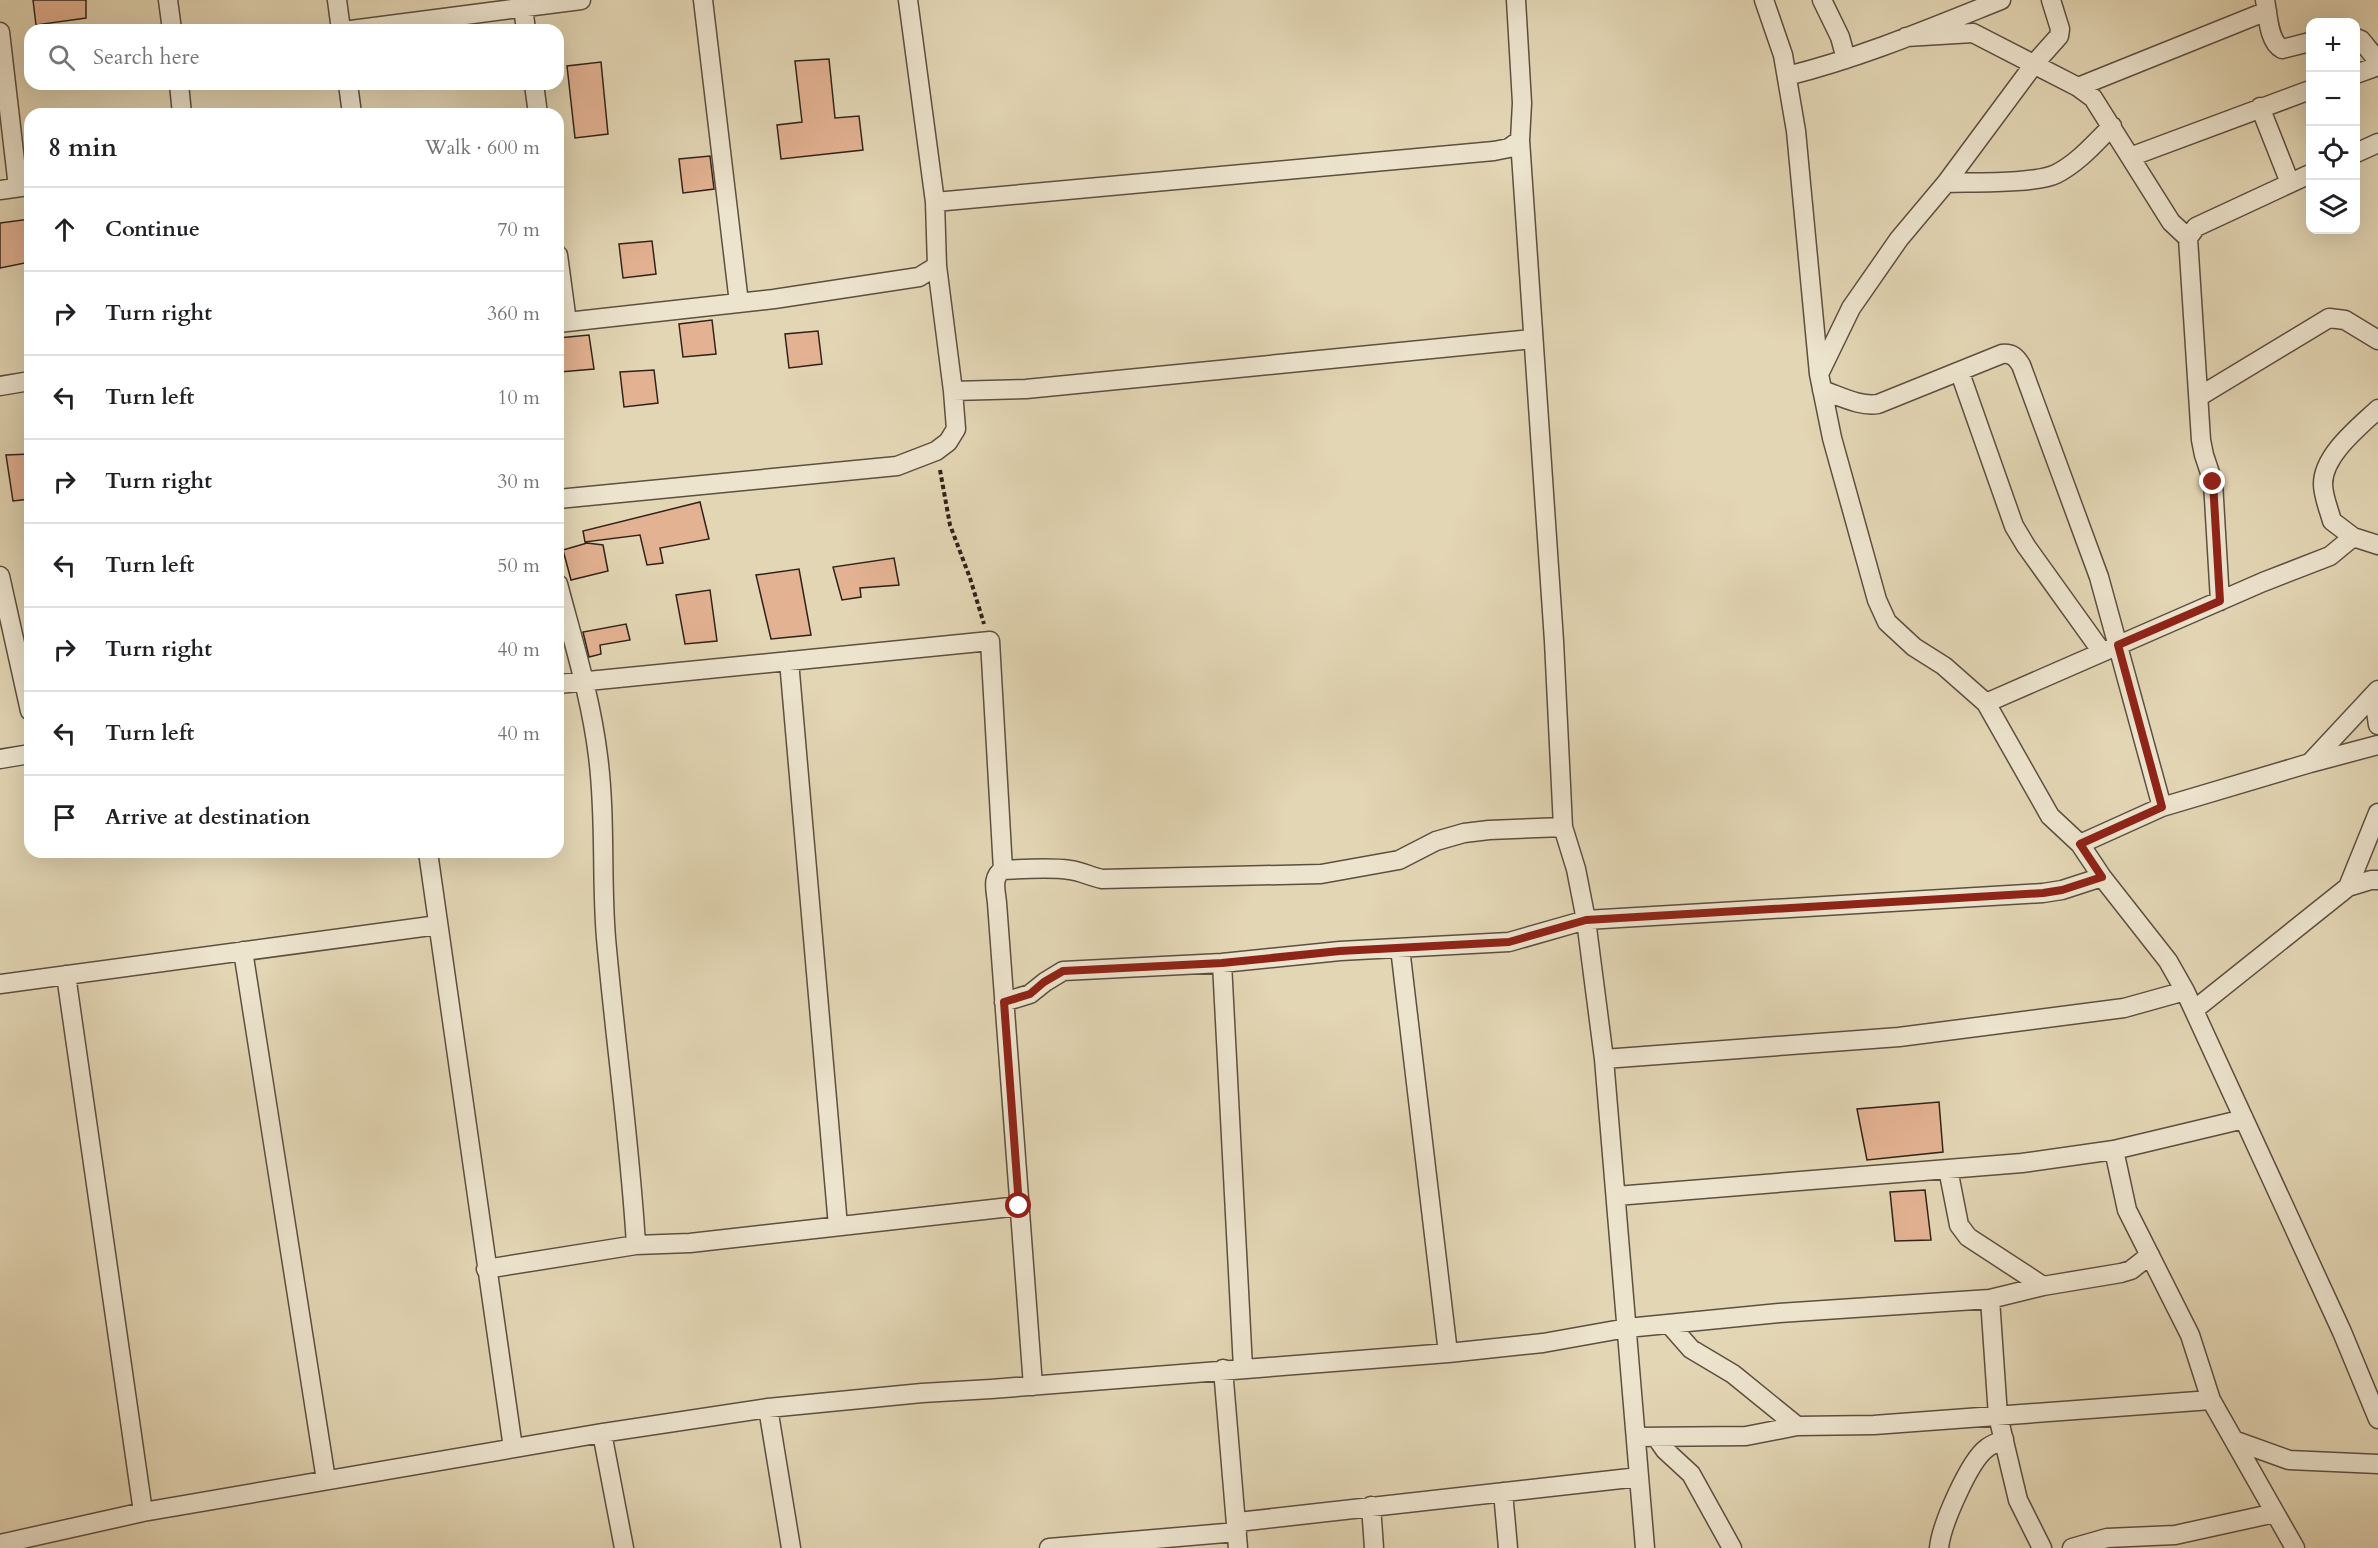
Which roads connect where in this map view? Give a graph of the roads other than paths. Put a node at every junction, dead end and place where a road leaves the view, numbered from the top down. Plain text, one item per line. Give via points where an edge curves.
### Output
1 (168, 0) edge
2 (337, 0) edge
3 (581, 0) edge
4 (704, 0) edge
5 (908, 0) edge
6 (1516, 0) edge
7 (1764, 0) edge
8 (1822, 0) edge
9 (2001, 0) edge
10 (2051, 0) edge
11 (522, 4) edge
12 (2266, 5) edge
13 (171, 24) edge
14 (340, 24) edge
15 (390, 24) edge
16 (525, 24) edge
17 (1906, 38) junction
18 (2360, 40) edge
19 (1, 42) edge
20 (2306, 43) edge
21 (1846, 59) junction
22 (2378, 61) edge
23 (2035, 63) junction
24 (2378, 66) edge
25 (2360, 72) edge
26 (1787, 76) junction
27 (2078, 87) junction
28 (180, 90) edge
29 (349, 90) edge
30 (535, 90) edge
31 (2306, 91) edge
32 (2260, 107) junction
33 (181, 108) edge
34 (350, 108) edge
35 (537, 108) edge
36 (2112, 126) junction
37 (1520, 140) junction
38 (2378, 143) edge
39 (2360, 151) edge
40 (2130, 157) junction
41 (2306, 176) edge
42 (1946, 183) junction
43 (2290, 183) junction
44 (24, 187) edge
45 (0, 190) edge
46 (935, 202) junction
47 (2188, 238) junction
48 (937, 266) junction
49 (739, 303) junction
50 (564, 322) edge
51 (1532, 339) junction
52 (2378, 340) edge
53 (1960, 373) junction
54 (24, 382) edge
55 (1821, 382) junction
56 (0, 386) edge
57 (953, 391) junction
58 (2200, 396) junction
59 (2378, 409) edge
60 (564, 498) edge
61 (2353, 537) junction
62 (2378, 545) edge
63 (0, 576) edge
64 (2220, 601) junction
65 (564, 606) edge
66 (2110, 649) junction
67 (789, 661) junction
68 (584, 681) junction
69 (564, 683) edge
70 (24, 684) edge
71 (2376, 693) edge
72 (1986, 703) junction
73 (2378, 725) edge
74 (2378, 745) edge
75 (24, 755) edge
76 (0, 759) edge
77 (2310, 763) junction
78 (2162, 807) junction
79 (2378, 813) edge
80 (1563, 827) junction
81 (2080, 844) junction
82 (429, 858) edge
83 (1004, 870) junction
84 (2102, 877) junction
85 (2378, 880) edge
86 (2348, 887) junction
87 (1586, 920) junction
88 (438, 925) junction
89 (1400, 948) junction
90 (243, 951) junction
91 (1222, 963) junction
92 (66, 975) junction
93 (0, 984) edge
94 (2185, 991) junction
95 (1004, 1002) junction
96 (2194, 1010) junction
97 (1604, 1059) junction
98 (2244, 1119) junction
99 (2114, 1150) junction
100 (1948, 1169) junction
101 (1616, 1196) junction
102 (1019, 1206) junction
103 (838, 1226) junction
104 (636, 1245) junction
105 (2150, 1255) junction
106 (486, 1269) junction
107 (2043, 1286) junction
108 (1990, 1299) junction
109 (1669, 1324) junction
110 (1627, 1328) junction
111 (1448, 1353) junction
112 (1243, 1368) junction
113 (1223, 1370) junction
114 (1033, 1386) junction
115 (2211, 1400) junction
116 (768, 1408) junction
117 (1998, 1416) junction
118 (2378, 1419) edge
119 (1797, 1426) junction
120 (602, 1433) junction
121 (1636, 1437) junction
122 (1656, 1437) junction
123 (2004, 1439) junction
124 (2236, 1441) junction
125 (513, 1448) junction
126 (2378, 1464) edge
127 (1639, 1477) junction
128 (326, 1480) junction
129 (1503, 1492) junction
130 (1371, 1506) junction
131 (143, 1512) junction
132 (2275, 1513) junction
133 (1238, 1534) edge
134 (44, 1541) edge
135 (0, 1544) edge
136 (624, 1548) edge
137 (791, 1548) edge
138 (1049, 1548) edge
139 (1374, 1548) edge
140 (1508, 1548) edge
141 (1645, 1548) edge
142 (1732, 1548) edge
143 (1939, 1548) edge
144 (2042, 1548) edge
145 (2072, 1548) edge
146 (2295, 1548) edge

1 - 13 street
2 - 14 street
3 - 11 street
4 - 49 street
5 - 46 street
6 - 37 street via 1522,103
7 - 26 street
8 - 21 street
9 - 17 street
10 - 23 street via 2060,33
11 - 15 street
11 - 16 street
12 - 20 street via 2277,46 2282,49
12 - 27 street
17 - 21 street
17 - 23 street via 1973,33
18 - 22 street
19 - 44 street
21 - 26 street
23 - 27 street
23 - 42 street
24 - 25 street
26 - 55 street
27 - 36 street via 2093,98
28 - 33 street
29 - 34 street
30 - 35 street
31 - 32 street
32 - 40 street
32 - 43 street
36 - 40 street
36 - 42 street via 2082,156 2054,175 2033,180
37 - 46 street via 1509,148 1494,151
37 - 51 street
38 - 39 street
40 - 47 street via 2171,222
41 - 43 street
42 - 55 street via 1899,239 1851,308
43 - 47 street via 2196,227
44 - 45 street
46 - 48 street
47 - 58 street
48 - 49 street via 920,277
48 - 57 street
49 - 50 street
51 - 57 street via 1026,389
51 - 80 street
52 - 58 street via 2344,320 2329,318
53 - 55 street via 1870,405
53 - 66 street via 2014,526
53 - 66 street via 2008,353 2021,365 2099,577
54 - 56 street
55 - 72 street via 1832,438 1877,600 1887,622
57 - 60 street via 956,429 948,442 936,451 897,466
58 - 64 street via 2201,440 2213,482
59 - 61 street via 2341,445 2327,468 2323,484 2332,521
61 - 62 street
61 - 64 street via 2330,556
63 - 70 street
64 - 66 street
65 - 68 street
66 - 72 street
66 - 78 street
67 - 68 street
67 - 83 street via 990,641
67 - 103 street
68 - 69 street
68 - 104 street via 598,756 606,936
71 - 73 street
71 - 77 street
72 - 81 street via 2050,816
74 - 77 street
75 - 76 street
77 - 78 street
78 - 81 street
79 - 86 street
80 - 83 street via 1464,833 1436,841 1399,860 1321,874 1102,879 1057,868
80 - 87 street
81 - 84 street
82 - 88 street
83 - 95 street via 995,878
84 - 87 street via 2043,893
84 - 94 street via 2168,962
85 - 86 street
86 - 96 street
87 - 89 street via 1509,942
87 - 97 street
88 - 90 street
88 - 106 street
89 - 91 street
89 - 111 street
90 - 92 street
90 - 128 street
91 - 95 street via 1063,971 1030,994
91 - 112 street
92 - 93 street
92 - 131 street
94 - 96 street
94 - 97 street via 2124,1008 1899,1037
95 - 102 street
96 - 98 street
97 - 101 street
98 - 99 street
98 - 118 street
99 - 100 street
99 - 105 street via 2127,1210
100 - 101 street
100 - 107 street via 1959,1226 1968,1237
101 - 110 street
102 - 103 street
102 - 114 street
103 - 104 street via 690,1243
104 - 106 street
105 - 107 street via 2132,1270
105 - 115 street via 2190,1335
106 - 125 street
107 - 108 street
108 - 109 street
108 - 117 street
109 - 110 street
109 - 119 street via 1691,1349 1733,1374
110 - 111 street via 1543,1343
110 - 121 street
111 - 112 street
112 - 113 street
113 - 114 street
113 - 133 street
114 - 116 street
115 - 117 street
115 - 124 street
116 - 120 street
116 - 137 street
117 - 119 street
117 - 123 street
119 - 122 street via 1746,1436
120 - 125 street
120 - 136 street
121 - 122 street
121 - 127 street
122 - 142 street via 1691,1474
123 - 143 street via 1986,1448 1976,1460 1945,1520
123 - 144 street via 2018,1500
124 - 126 street via 2289,1460
124 - 132 street
125 - 128 street
127 - 129 street
127 - 141 street
128 - 131 street
129 - 130 street
129 - 140 street
130 - 133 street
130 - 139 street
131 - 134 street
132 - 145 street via 2175,1535 2107,1538
132 - 146 street
133 - 138 street
134 - 135 street

